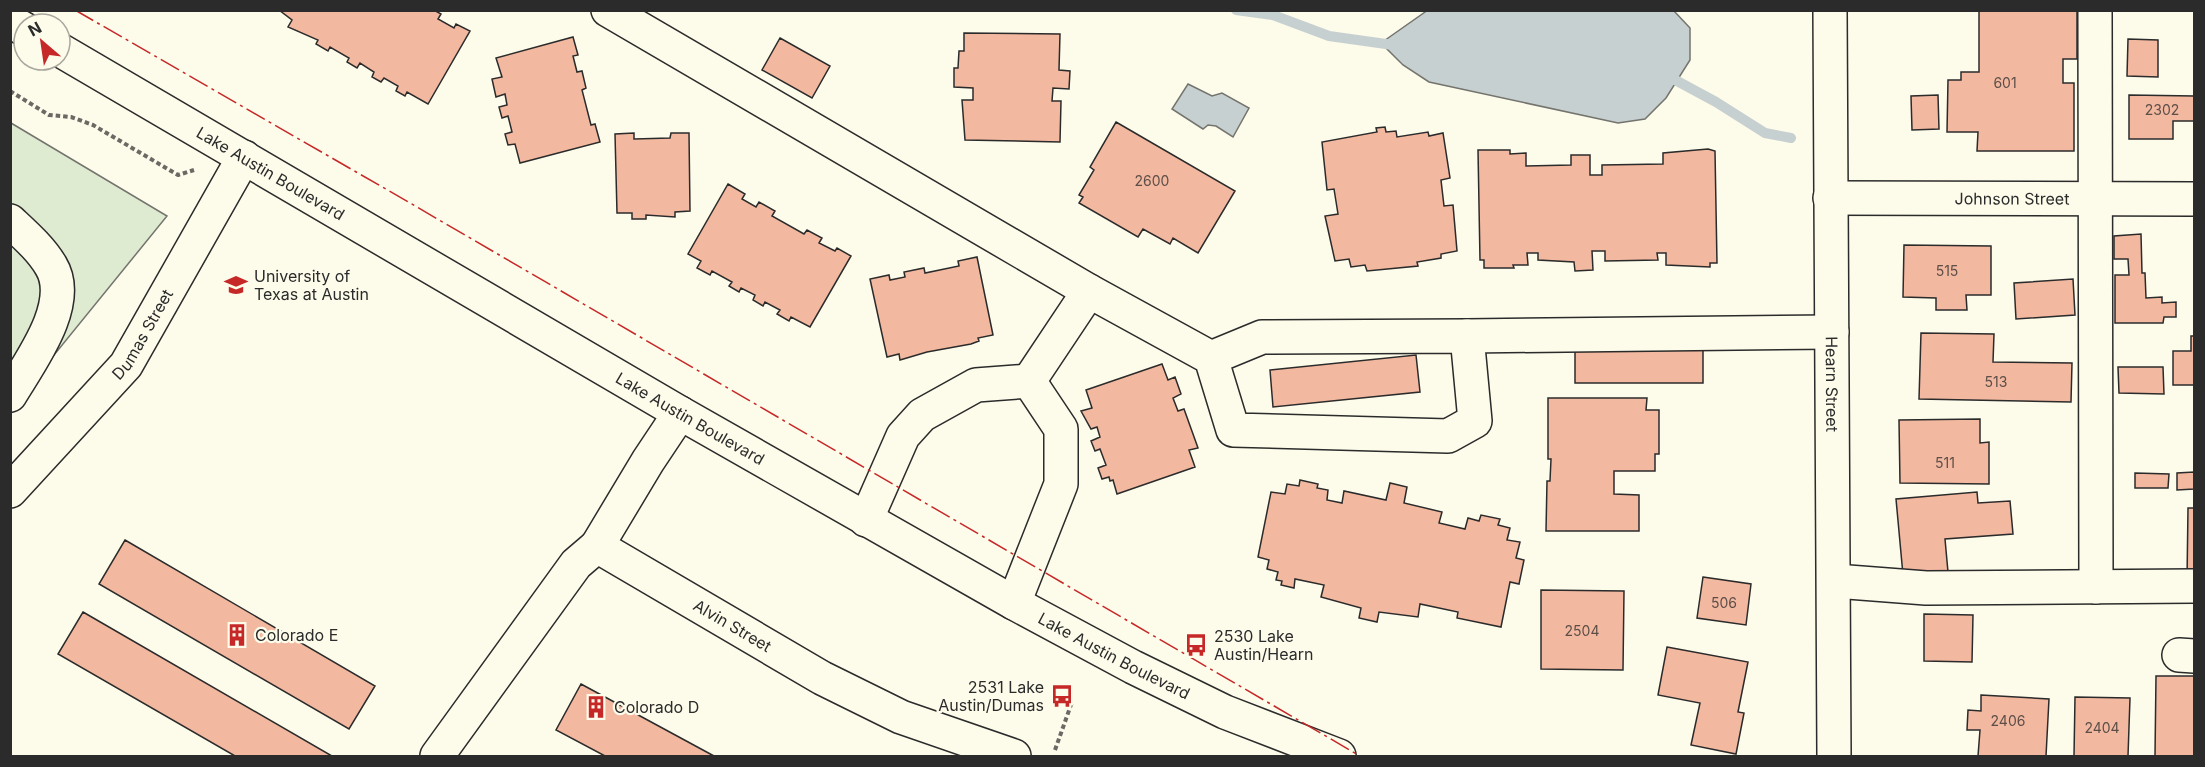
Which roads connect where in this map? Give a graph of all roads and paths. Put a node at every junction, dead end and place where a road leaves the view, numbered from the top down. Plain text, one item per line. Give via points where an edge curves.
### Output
1 (608, 10) edge
2 (1830, 10) edge
3 (2095, 10) edge
4 (72, 57) edge
5 (10, 91) edge
6 (244, 157) junction
7 (1830, 198) junction
8 (2094, 198) junction
9 (2194, 199) edge
10 (10, 221) edge
11 (1089, 291) junction
12 (1832, 332) junction
13 (1467, 336) junction
14 (1211, 358) junction
15 (1029, 381) junction
16 (10, 395) edge
17 (680, 413) junction
18 (10, 491) edge
19 (866, 520) junction
20 (597, 546) junction
21 (1835, 581) junction
22 (2194, 586) edge
23 (2096, 587) junction
24 (1014, 603) junction
25 (1072, 702) dead end
26 (1055, 750) dead end
27 (437, 756) edge
28 (1014, 756) edge
29 (1339, 756) edge
30 (1834, 756) edge

1 - 11 street
2 - 7 street, Hearn Street
3 - 8 street
4 - 6 street, Lake Austin Boulevard
5 - 6 path via 49,115 93,124 177,175
6 - 17 street, Lake Austin Boulevard
6 - 18 street, Dumas Street via 126,365
7 - 8 street, Johnson Street
7 - 12 street, Hearn Street
8 - 9 street, Johnson Street
8 - 23 street
10 - 16 street via 52,268 56,284 51,323
11 - 14 street
11 - 15 street
12 - 13 street
12 - 21 street, Hearn Street
13 - 14 street via 1262,337
13 - 14 street via 1475,421 1448,436 1233,430
15 - 19 street via 976,385 922,415 903,436
15 - 24 street via 1060,429 1061,484
17 - 19 street, Lake Austin Boulevard
17 - 20 street
19 - 24 street, Lake Austin Boulevard
20 - 27 street via 576,564
20 - 28 street, Alvin Street via 822,678 901,717
21 - 23 street via 1926,588
21 - 30 street, Hearn Street
22 - 23 street
24 - 29 street, Lake Austin Boulevard via 1226,712
25 - 26 path

